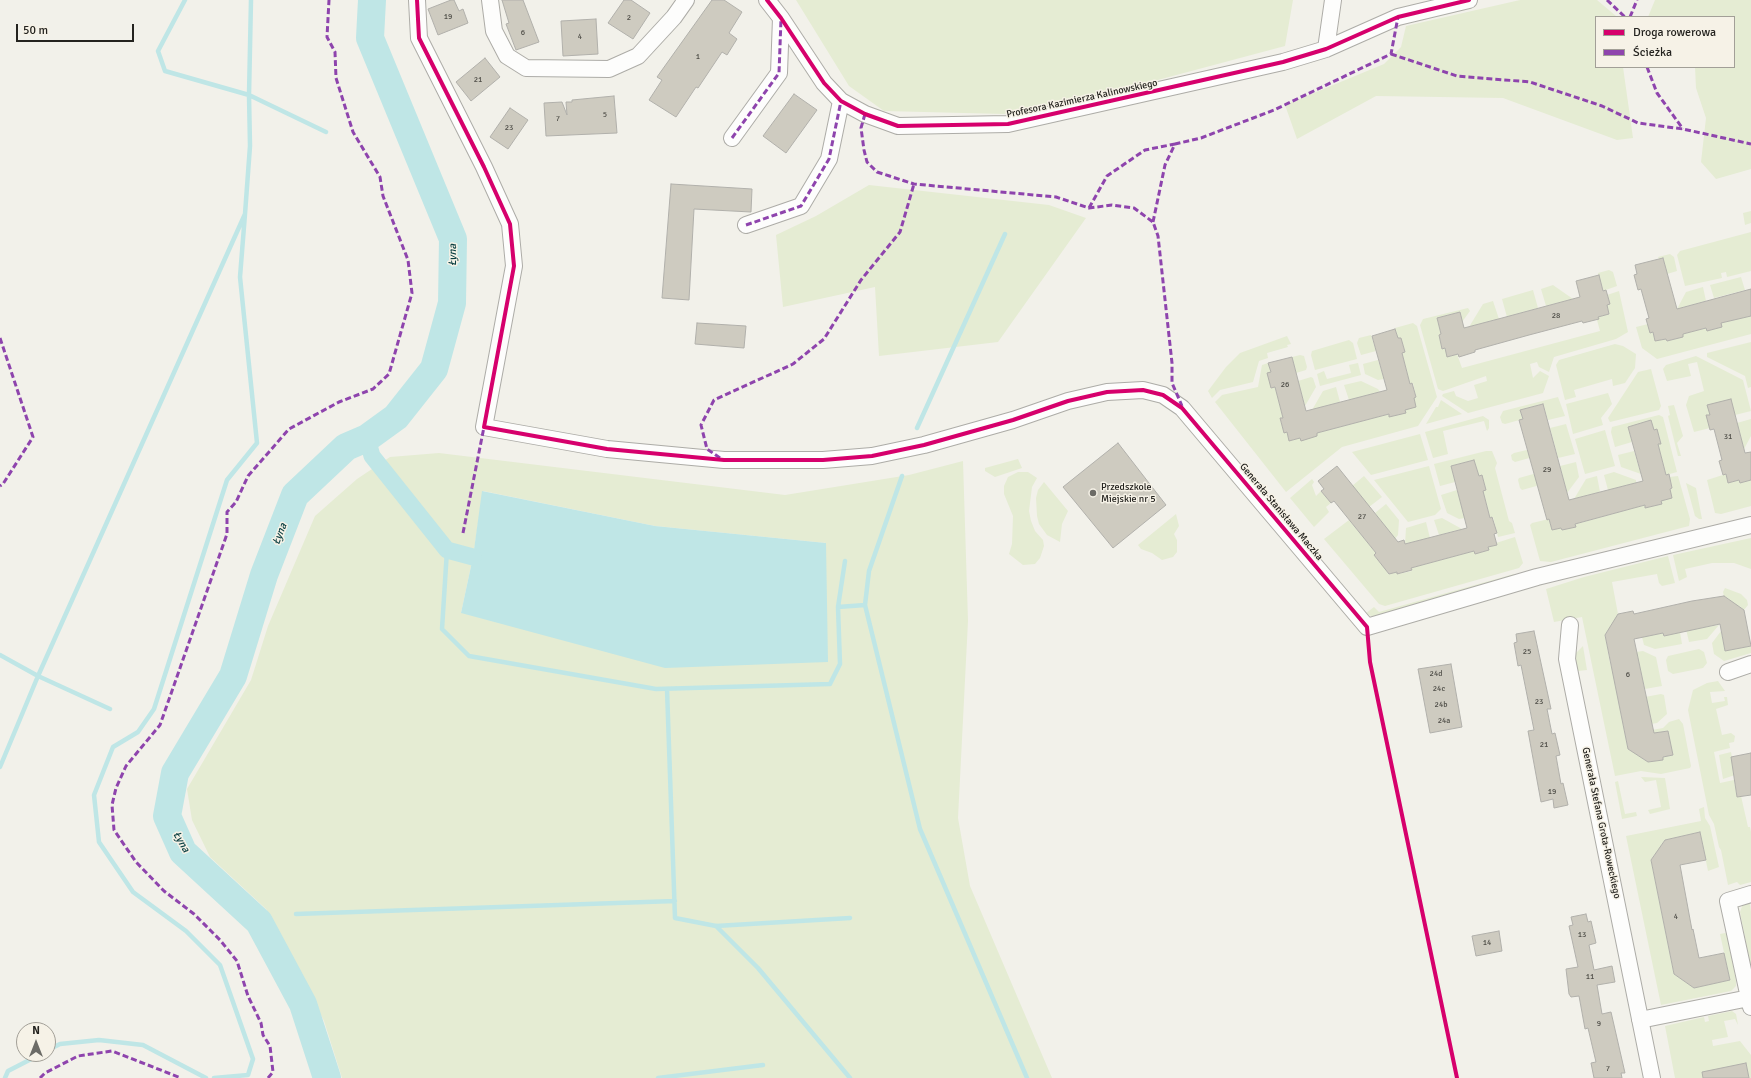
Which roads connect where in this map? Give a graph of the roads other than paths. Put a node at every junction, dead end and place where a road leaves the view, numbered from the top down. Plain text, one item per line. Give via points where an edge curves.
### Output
1 (417, 0) edge
2 (490, 0) edge
3 (686, 0) edge
4 (767, 0) edge
5 (1333, 0) edge
6 (1469, 0) edge
7 (782, 18) junction
8 (1326, 49) junction
9 (841, 102) junction
10 (732, 138) dead end
11 (746, 225) dead end
12 (1751, 525) edge
13 (1570, 625) dead end
14 (1751, 664) edge
15 (1728, 672) dead end
16 (1751, 894) edge
17 (1750, 1002) edge
18 (1640, 1020) junction
19 (1652, 1078) edge

1 - 12 street, Generała Stanisława Maczka via 419,38 510,224 514,266 484,426 607,450 724,460 823,460 872,456 924,445 1013,420 1068,401 1107,392 1144,390 1164,395 1182,408 1203,429 1366,627 1537,577
2 - 3 street via 494,30 507,56 526,68 609,69 638,56
4 - 7 street, Profesora Kazimierza Kalinowskiego
5 - 8 street
6 - 8 street, Profesora Kazimierza Kalinowskiego via 1398,17
7 - 9 street, Profesora Kazimierza Kalinowskiego via 824,83
7 - 10 street via 779,73
8 - 9 street, Profesora Kazimierza Kalinowskiego via 1283,62 1008,124 898,126
9 - 11 street via 829,160 801,206
13 - 18 street, Generała Stefana Grota-Roweckiego via 1567,659
14 - 15 street
16 - 17 street via 1728,901
17 - 18 street
18 - 19 street, Generała Stefana Grota-Roweckiego

